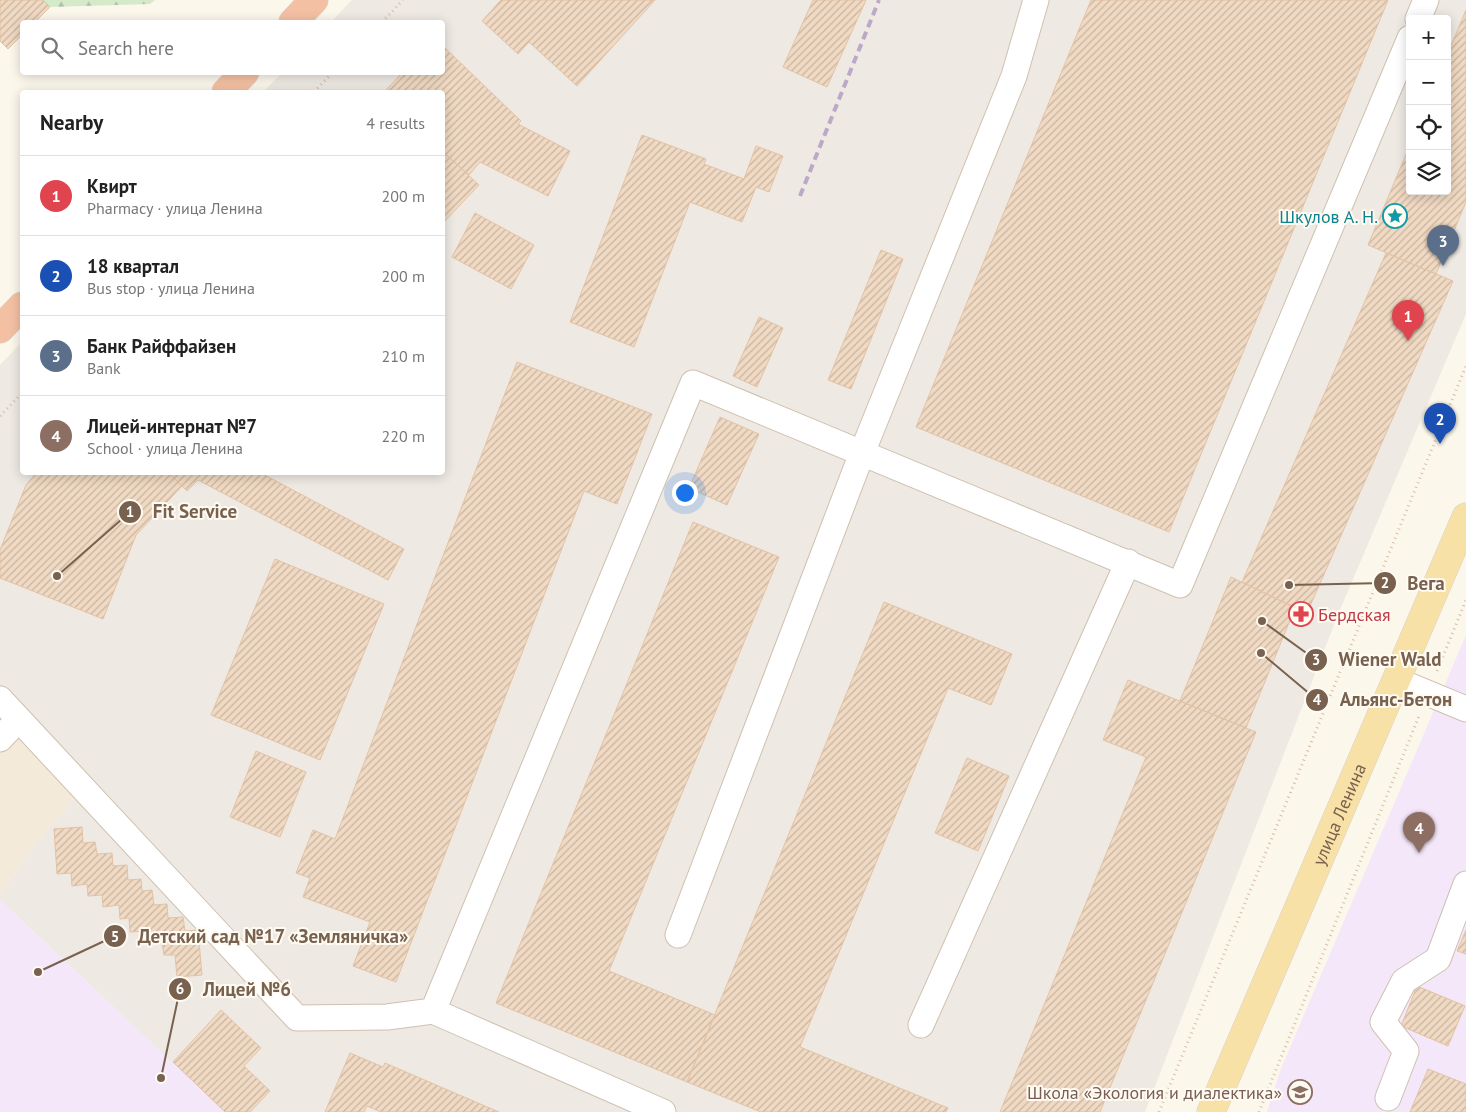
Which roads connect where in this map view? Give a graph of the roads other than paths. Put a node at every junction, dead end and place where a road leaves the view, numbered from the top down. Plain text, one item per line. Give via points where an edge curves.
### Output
1 (314, 0) edge
2 (1036, 0) edge
3 (1426, 0) edge
4 (1420, 15) edge
5 (295, 20) edge
6 (1406, 48) edge
7 (242, 75) edge
8 (228, 90) edge
9 (20, 308) edge
10 (0, 330) edge
11 (862, 453) junction
12 (1466, 517) edge
13 (1128, 562) junction
14 (1396, 680) junction
15 (0, 699) edge
16 (1466, 709) edge
17 (18, 720) junction
18 (0, 739) edge
19 (1466, 884) edge
20 (678, 935) dead end
21 (433, 1011) junction
22 (921, 1025) dead end
23 (1388, 1098) dead end
24 (663, 1112) edge
25 (1211, 1112) edge

1 - 5 highway
2 - 11 lane via 1014,76
3 - 4 lane
6 - 13 lane via 1180,585
7 - 8 highway
9 - 10 highway
11 - 13 lane
11 - 20 lane
11 - 21 lane via 693,382
12 - 14 main road, улица Ленина
13 - 22 lane
14 - 16 lane
14 - 25 main road, улица Ленина
15 - 17 lane
17 - 18 lane
17 - 21 lane via 297,1018 387,1017
19 - 23 lane via 1438,959 1404,981 1383,1022 1406,1051
21 - 24 lane

